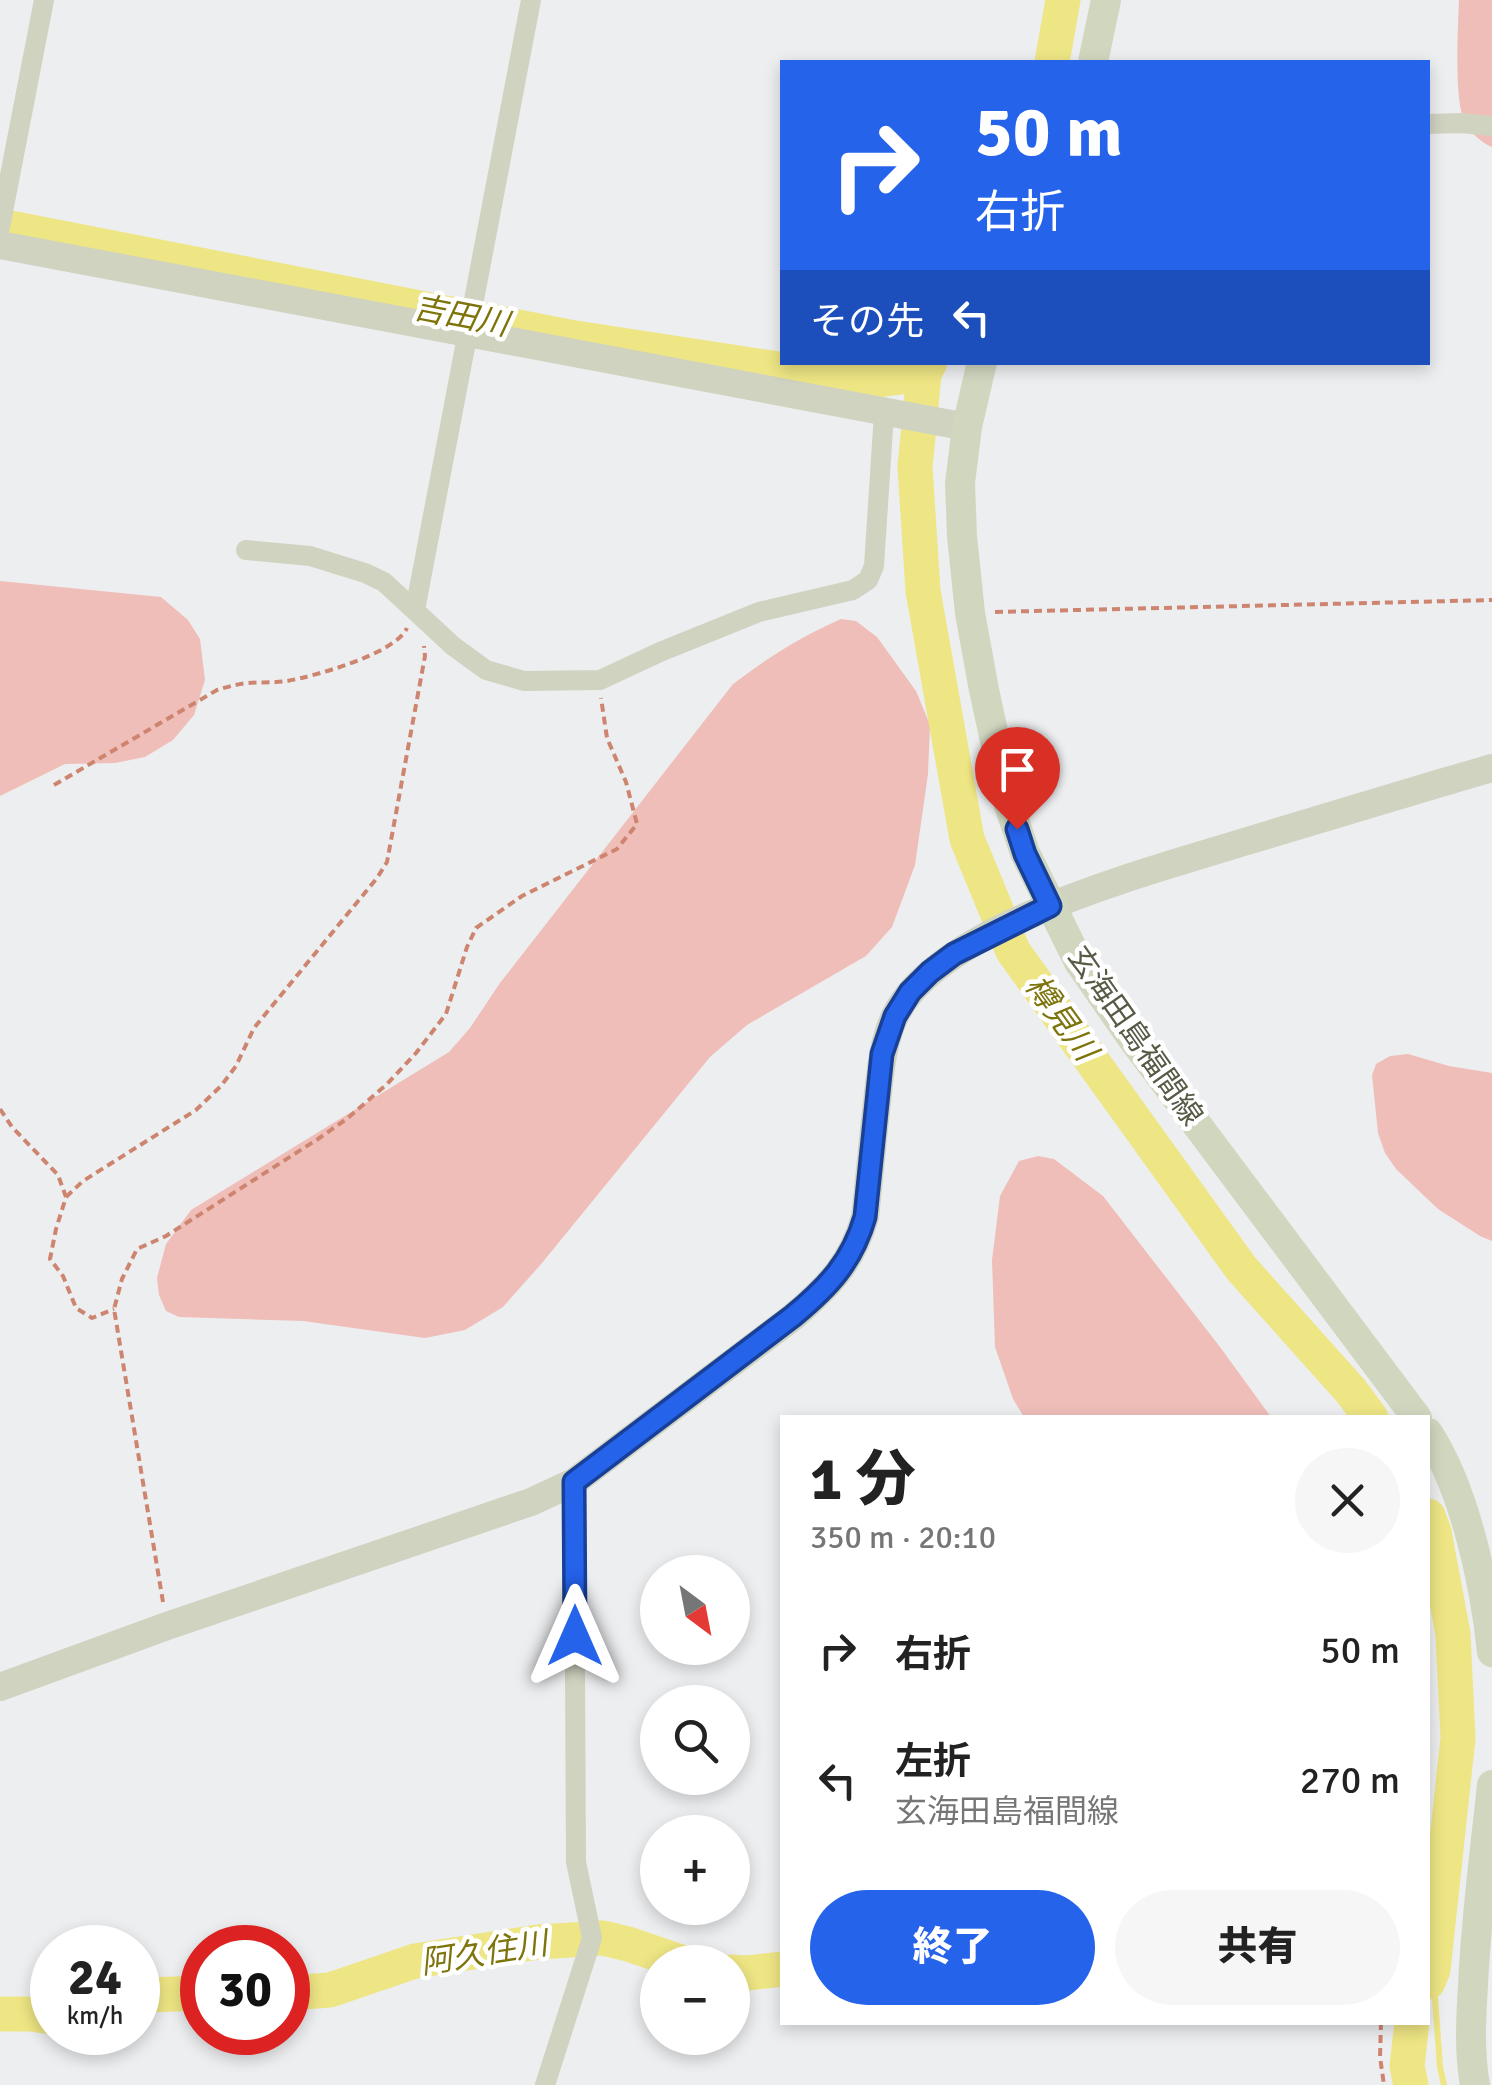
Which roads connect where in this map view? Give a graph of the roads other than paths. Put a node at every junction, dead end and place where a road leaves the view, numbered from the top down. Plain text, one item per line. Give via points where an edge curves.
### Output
1 (44, 0) edge
2 (531, 0) edge
3 (1106, 0) edge
4 (1093, 60) edge
5 (1430, 124) edge
6 (1492, 126) edge
7 (0, 226) edge
8 (0, 245) edge
9 (468, 334) junction
10 (981, 365) edge
11 (890, 414) junction
12 (960, 426) junction
13 (246, 550) dead end
14 (415, 610) junction
15 (1492, 768) edge
16 (1045, 908) junction
17 (1415, 1415) edge
18 (1430, 1437) edge
19 (574, 1482) junction
20 (1492, 1652) edge
21 (0, 1687) edge
22 (1492, 1784) edge
23 (545, 2085) edge
24 (1475, 2085) edge

1 - 7 street
2 - 9 street
3 - 4 main road
5 - 6 street
8 - 9 street
9 - 11 street
9 - 14 street
10 - 12 main road, 玄海田島福間線
11 - 12 street
11 - 14 street via 874,566 853,590 759,612 600,680 524,681 486,670
12 - 16 main road, 玄海田島福間線 via 970,613 1009,805
13 - 14 street via 340,564 384,582
15 - 16 street
16 - 17 main road, 玄海田島福間線 via 1132,1038
16 - 19 street via 954,954 910,992 895,1016 882,1054 865,1217 859,1238 823,1291
18 - 20 main road via 1463,1512
19 - 21 street
19 - 23 street via 576,1862 592,1938
22 - 24 main road via 1475,1945

